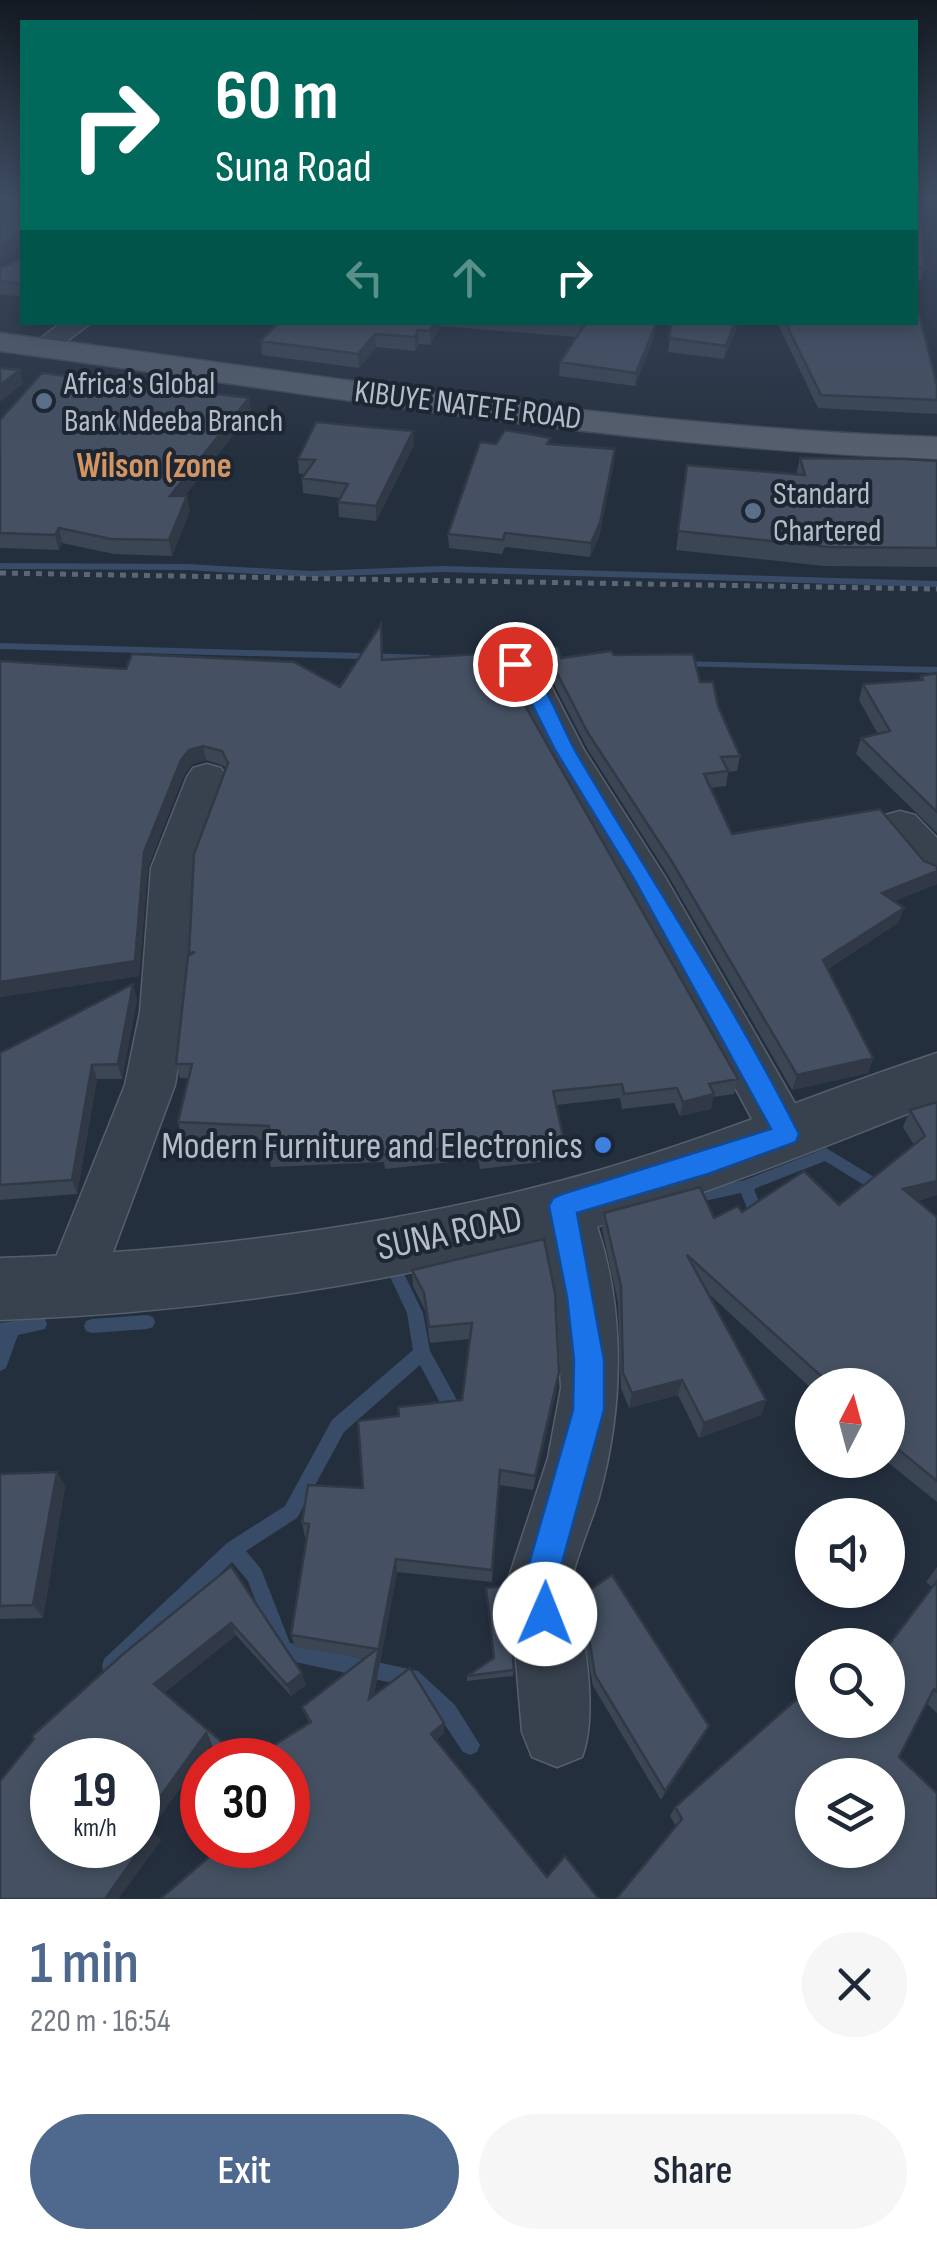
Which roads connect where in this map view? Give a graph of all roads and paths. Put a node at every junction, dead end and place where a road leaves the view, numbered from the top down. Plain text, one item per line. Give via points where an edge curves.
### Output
1 (76, 325) edge
2 (0, 342) edge
3 (41, 348) junction
4 (937, 448) edge
5 (515, 664) dead end
6 (207, 777) dead end
7 (900, 825) edge
8 (937, 864) edge
9 (937, 1077) edge
10 (786, 1134) junction
11 (562, 1206) junction
12 (72, 1287) junction
13 (0, 1289) edge
14 (557, 1732) dead end

1 - 3 street
2 - 3 main road, KIBUYE NATETE ROAD
3 - 4 main road, KIBUYE NATETE ROAD via 650,427
5 - 10 street via 524,669
6 - 12 street via 172,868 163,1012 150,1084
7 - 8 street
9 - 10 street, SUNA ROAD
10 - 11 street, SUNA ROAD
11 - 12 street, SUNA ROAD via 485,1228 279,1267
11 - 14 street via 589,1360 588,1410 537,1592
12 - 13 street, SUNA ROAD

